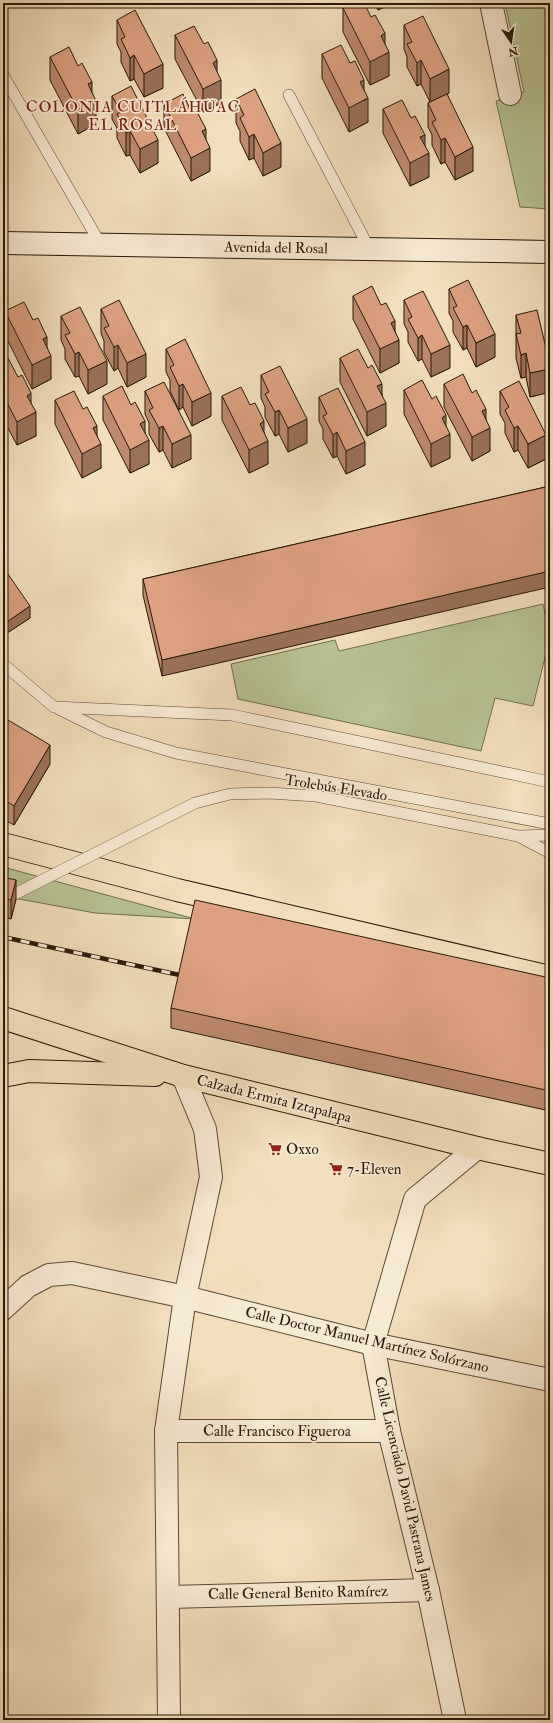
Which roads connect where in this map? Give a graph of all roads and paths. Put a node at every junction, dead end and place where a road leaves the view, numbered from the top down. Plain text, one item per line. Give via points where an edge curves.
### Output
1 (491, 3) edge
2 (3, 75) edge
3 (510, 94) dead end
4 (289, 96) dead end
5 (3, 243) edge
6 (101, 245) junction
7 (370, 250) junction
8 (550, 252) edge
9 (3, 664) edge
10 (54, 707) junction
11 (550, 782) edge
12 (550, 824) edge
13 (550, 835) edge
14 (518, 836) junction
15 (3, 844) edge
16 (550, 853) edge
17 (3, 900) edge
18 (550, 977) edge
19 (3, 1018) edge
20 (3, 1076) edge
21 (183, 1076) junction
22 (477, 1148) junction
23 (550, 1164) edge
24 (185, 1297) junction
25 (3, 1309) edge
26 (373, 1344) junction
27 (550, 1380) edge
28 (166, 1431) junction
29 (389, 1431) junction
30 (428, 1590) junction
31 (169, 1597) junction
32 (169, 1720) edge
33 (456, 1720) edge

1 - 3 street
2 - 6 lane
4 - 7 lane
5 - 6 street, Avenida del Rosal
6 - 7 street, Avenida del Rosal
7 - 8 street, Avenida del Rosal
9 - 10 lane
10 - 11 lane via 232,715
10 - 12 lane via 106,732 176,753
13 - 14 lane, Trolebús Elevado
14 - 16 lane, Trolebús Elevado
14 - 17 lane, Trolebús Elevado, bridge via 316,796 230,794 195,803
15 - 18 main road via 177,890
19 - 21 main road, Calzada Ermita Iztapalapa
20 - 21 main road via 29,1071
21 - 22 main road, Calzada Ermita Iztapalapa
21 - 24 street via 205,1129 211,1177
22 - 23 main road, Calzada Ermita Iztapalapa
22 - 26 street, Calle Licenciado David Pastrana James via 415,1199
24 - 25 street, Calle Doctor Manuel Martínez Solórzano via 72,1272 49,1275 28,1286
24 - 26 street, Calle Doctor Manuel Martínez Solórzano
24 - 28 street
26 - 27 street, Calle Doctor Manuel Martínez Solórzano
26 - 29 street, Calle Licenciado David Pastrana James
28 - 29 street, Calle Francisco Figueroa
28 - 31 street
29 - 30 street, Calle Licenciado David Pastrana James
30 - 31 street, Calle General Benito Ramírez
30 - 33 street, Calle Licenciado David Pastrana James
31 - 32 street

